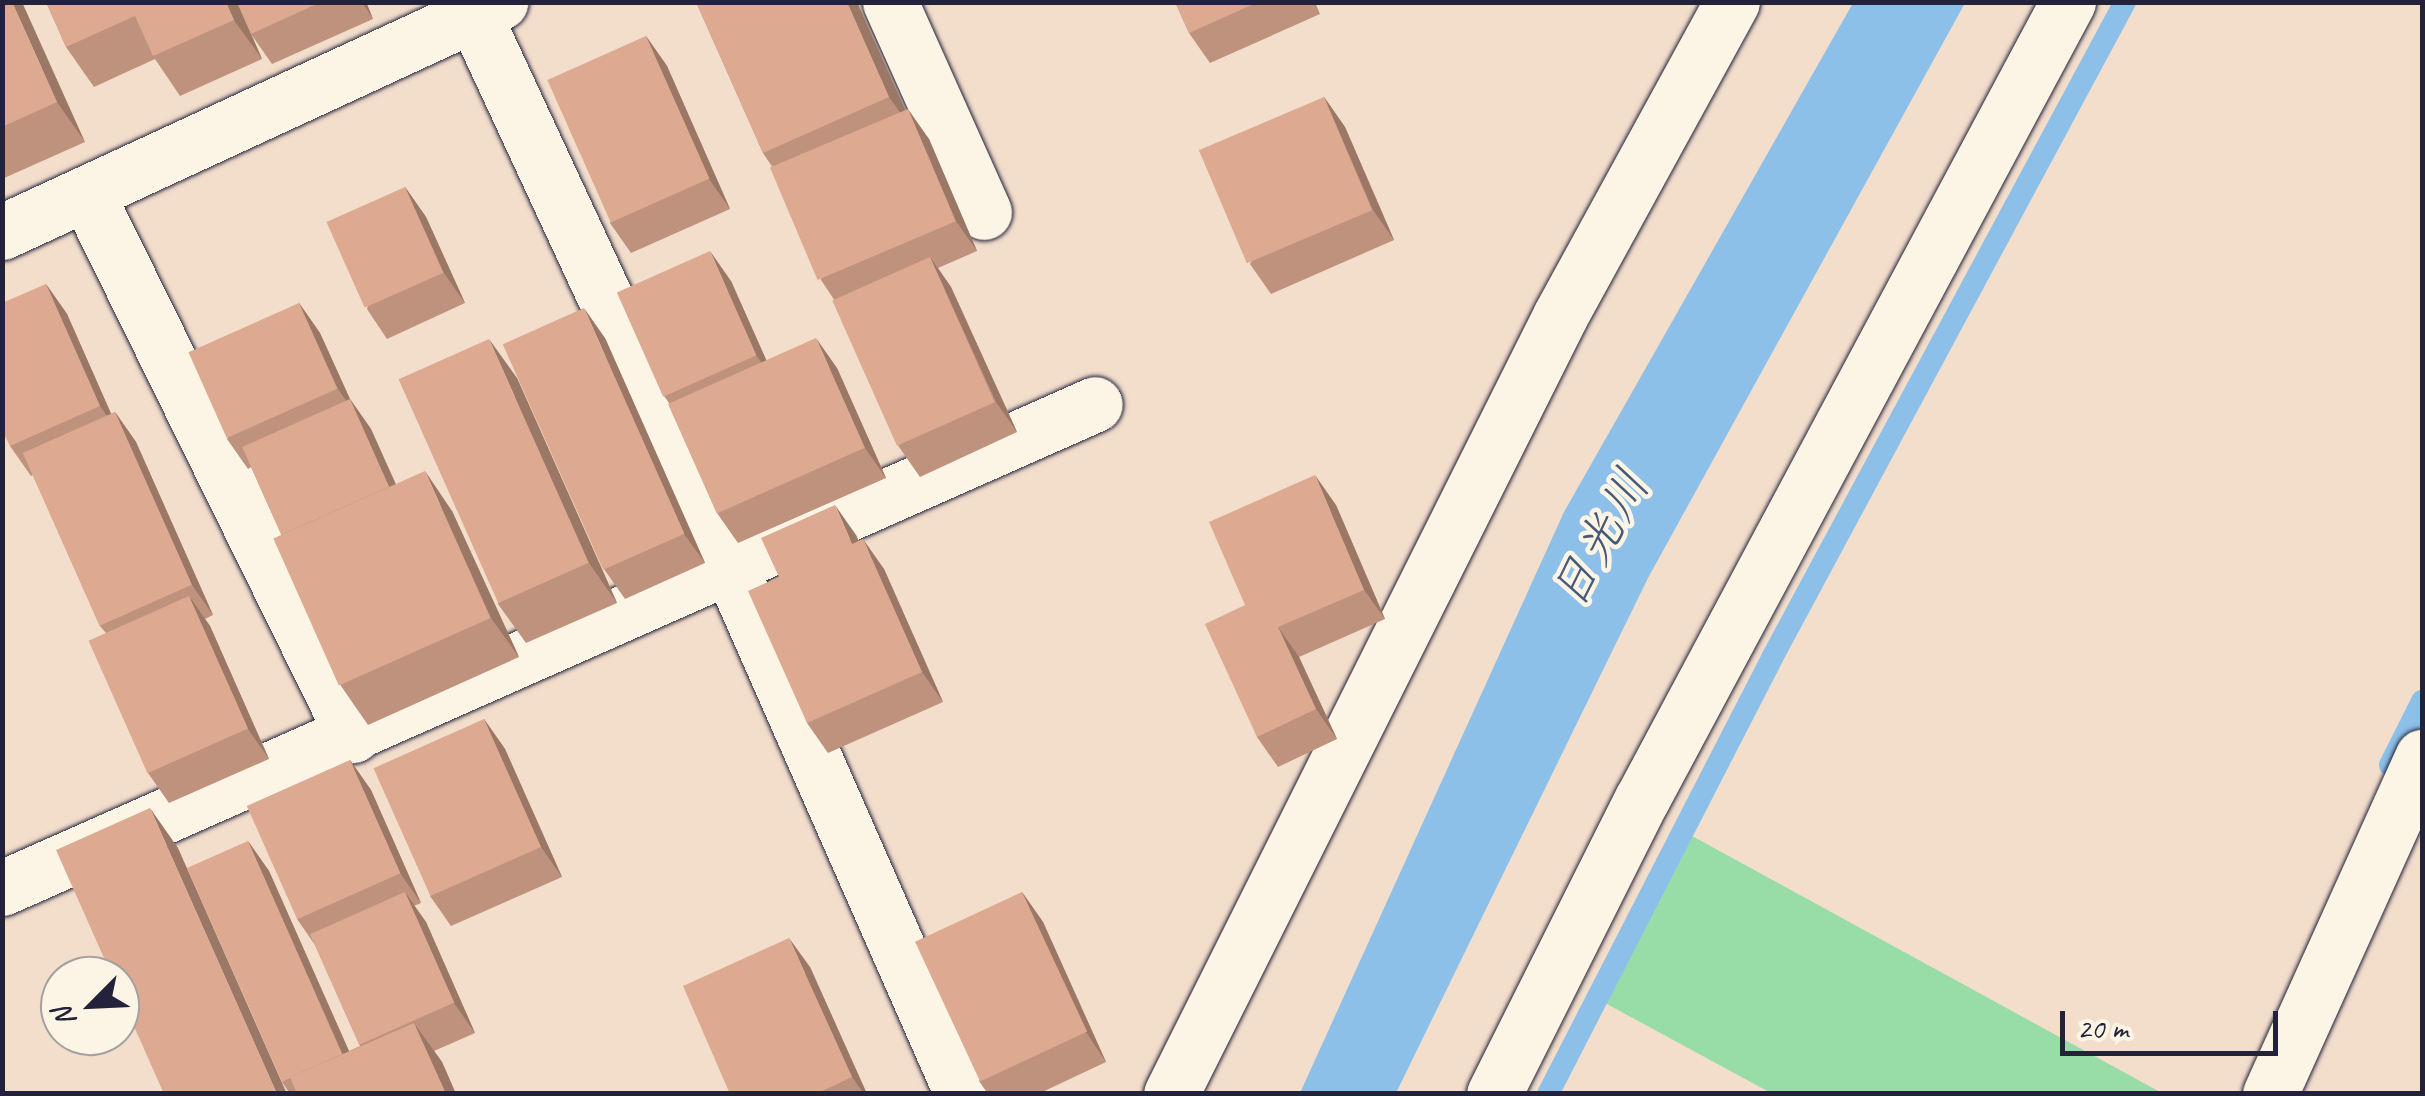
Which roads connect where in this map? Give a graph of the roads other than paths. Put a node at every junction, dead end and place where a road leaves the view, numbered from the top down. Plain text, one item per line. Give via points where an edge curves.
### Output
1 (890, 2) edge
2 (1732, 2) edge
3 (2068, 2) edge
4 (481, 7) edge
5 (87, 194) junction
6 (984, 212) dead end
7 (2, 232) edge
8 (1095, 404) dead end
9 (731, 569) junction
10 (353, 735) junction
11 (2422, 757) edge
12 (2, 888) edge
13 (962, 1094) edge
14 (1171, 1094) edge
15 (1494, 1094) edge
16 (2270, 1094) edge

1 - 6 street
2 - 14 street via 1560,316
3 - 15 street via 1642,799
4 - 5 street
4 - 9 street
5 - 7 street
5 - 10 street
8 - 9 street
9 - 10 street
9 - 13 street
10 - 12 street
11 - 16 street

